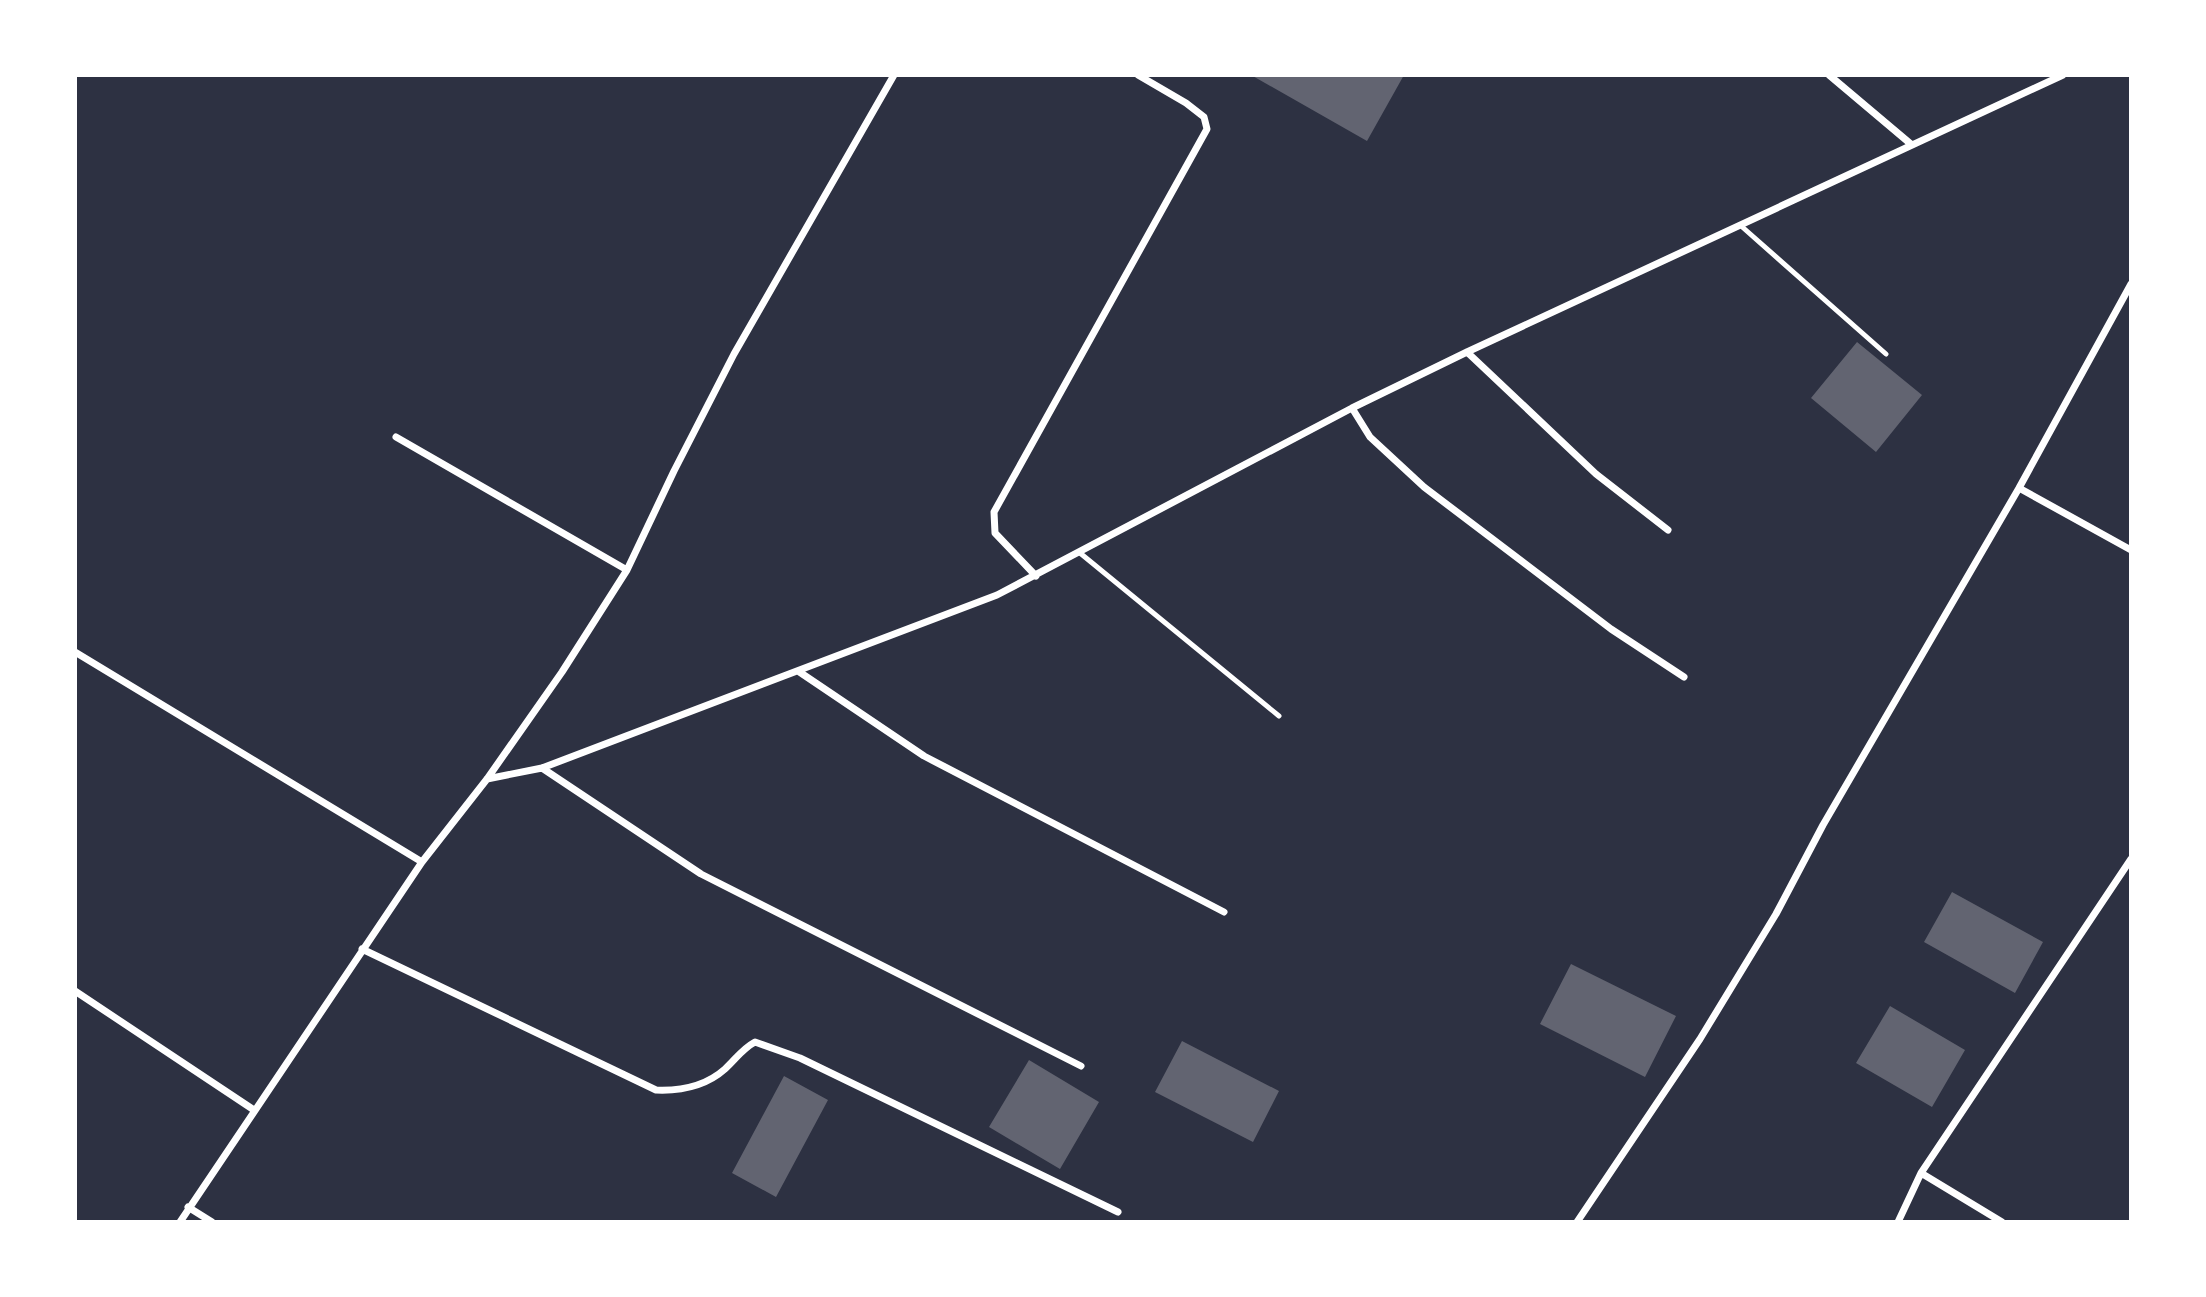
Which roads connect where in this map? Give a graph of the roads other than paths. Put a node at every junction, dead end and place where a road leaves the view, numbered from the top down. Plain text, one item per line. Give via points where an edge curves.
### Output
1 (894, 75) edge
2 (1138, 75) edge
3 (1829, 75) edge
4 (2063, 75) edge
5 (1912, 145) junction
6 (1740, 225) junction
7 (2131, 284) edge
8 (1467, 352) junction
9 (1886, 354) dead end
10 (1352, 408) junction
11 (396, 437) dead end
12 (2020, 488) junction
13 (1668, 530) dead end
14 (2131, 550) edge
15 (1080, 553) junction
16 (627, 570) junction
17 (1036, 576) junction
18 (75, 652) edge
19 (798, 671) junction
20 (1684, 677) dead end
21 (1279, 716) dead end
22 (541, 768) junction
23 (487, 779) junction
24 (2131, 859) edge
25 (422, 862) junction
26 (1224, 912) dead end
27 (362, 949) junction
28 (75, 991) edge
29 (1081, 1066) dead end
30 (254, 1110) junction
31 (1922, 1173) junction
32 (188, 1208) junction
33 (1118, 1212) dead end
34 (180, 1222) edge
35 (212, 1222) edge
36 (1577, 1222) edge
37 (1898, 1222) edge
38 (2002, 1222) edge

1 - 16 street via 734,354
2 - 17 street via 1204,117 1207,129 994,512 995,533
3 - 5 street
4 - 5 street
5 - 6 street
6 - 8 street
6 - 9 lane
7 - 12 street
8 - 10 street
8 - 13 street via 1596,474
10 - 15 street
10 - 20 street via 1370,437 1424,487 1611,629
11 - 16 street
12 - 14 street
12 - 36 street via 1769,926 1700,1039
15 - 17 street
15 - 21 lane
16 - 23 street
17 - 19 street
18 - 25 street
19 - 22 street
19 - 26 street via 924,756
22 - 23 street
22 - 29 street via 701,874
23 - 25 street
24 - 31 street
25 - 27 street
27 - 30 street
27 - 33 street via 656,1090 677,1090 708,1081 743,1049 755,1042 766,1045
28 - 30 street
30 - 32 street
31 - 37 street
31 - 38 street
32 - 34 street
32 - 35 street

